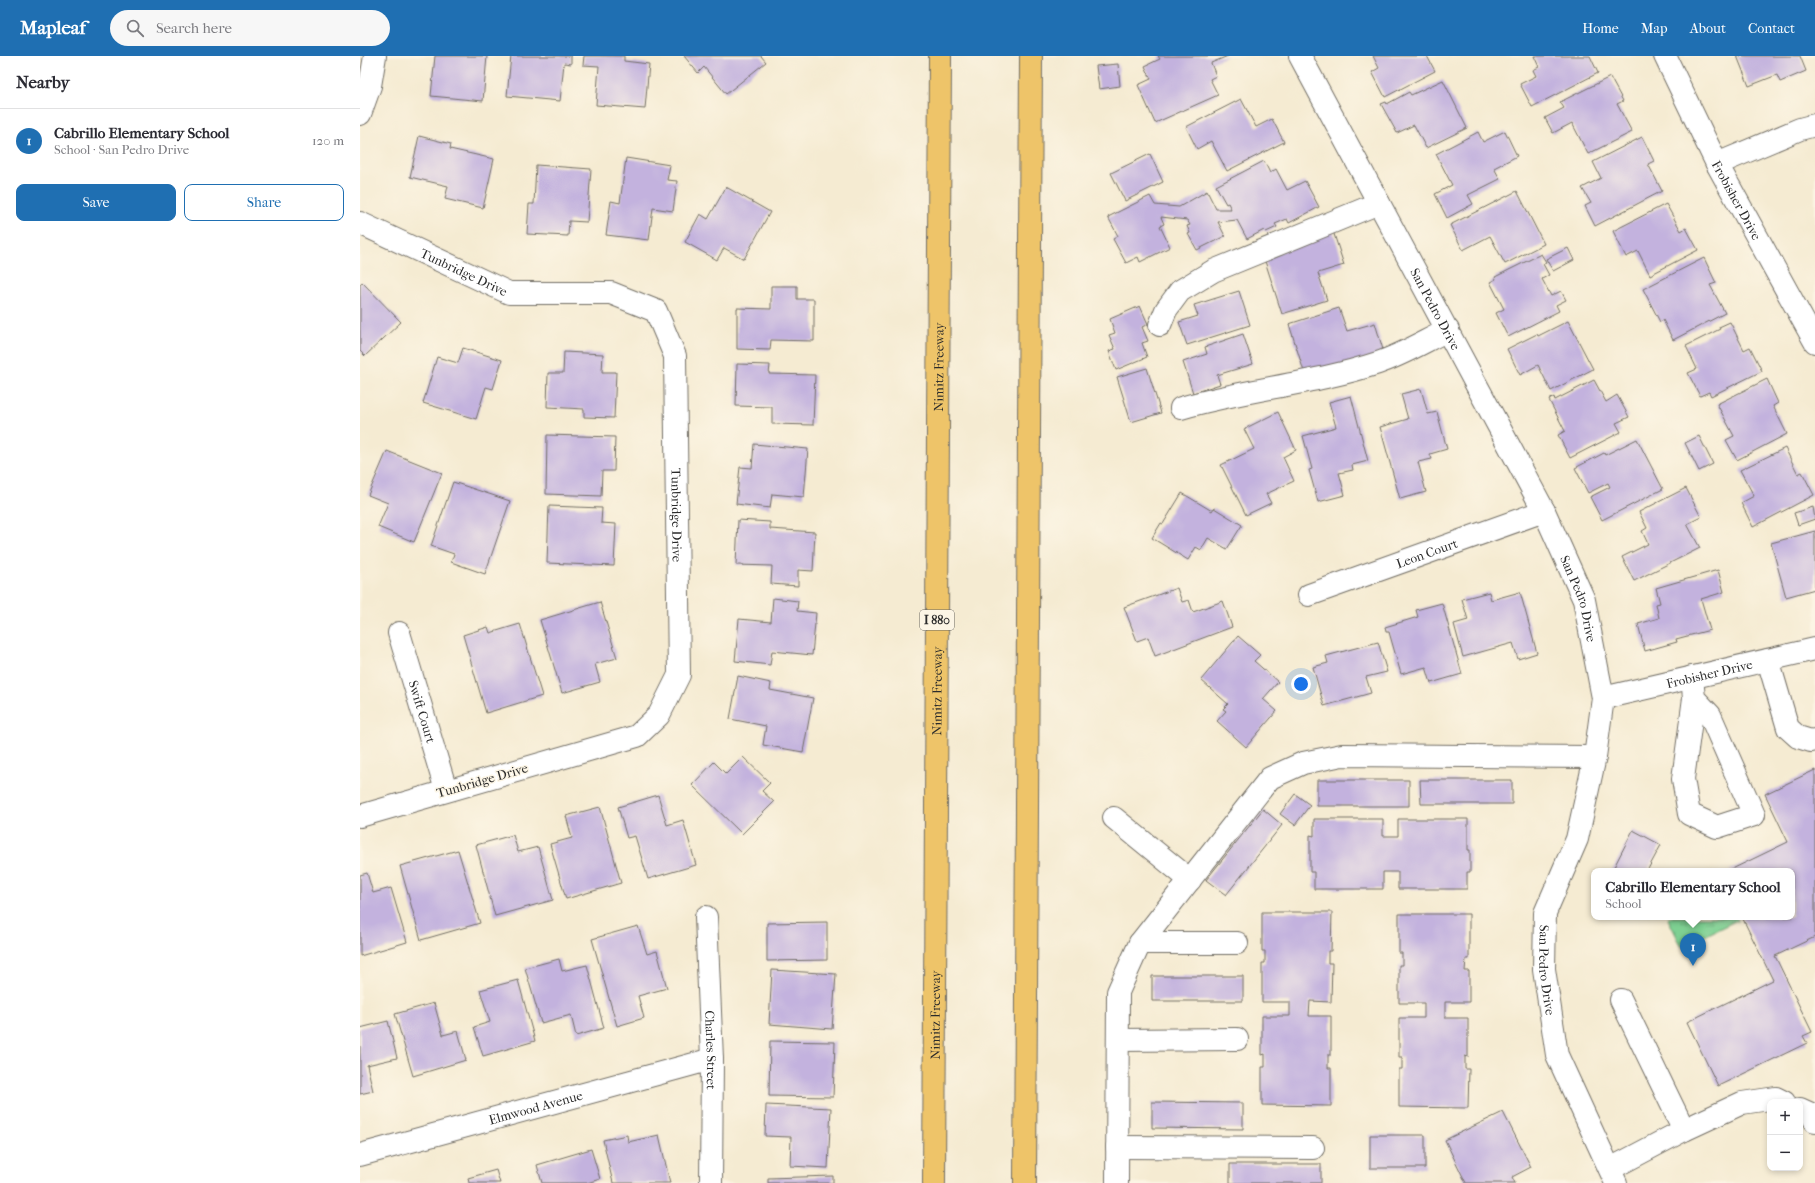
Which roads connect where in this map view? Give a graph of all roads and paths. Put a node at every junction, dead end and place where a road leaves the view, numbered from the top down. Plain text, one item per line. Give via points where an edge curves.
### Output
1 (375, 56) edge
2 (940, 56) edge
3 (1031, 56) edge
4 (1300, 56) edge
5 (1665, 56) edge
6 (360, 114) edge
7 (1815, 125) edge
8 (1717, 164) junction
9 (1379, 203) junction
10 (360, 223) edge
11 (1160, 325) dead end
12 (1448, 330) junction
13 (1815, 342) edge
14 (1181, 408) dead end
15 (1544, 510) junction
16 (1309, 595) dead end
17 (400, 633) dead end
18 (1815, 650) edge
19 (1768, 660) junction
20 (1693, 688) junction
21 (1603, 698) junction
22 (1815, 740) edge
23 (1594, 757) junction
24 (446, 790) junction
25 (360, 816) edge
26 (1114, 818) dead end
27 (1190, 880) junction
28 (706, 917) dead end
29 (1140, 943) junction
30 (1238, 943) dead end
31 (1621, 1000) dead end
32 (1237, 1039) dead end
33 (1118, 1040) junction
34 (712, 1059) junction
35 (1767, 1099) edge
36 (1803, 1110) edge
37 (1815, 1121) edge
38 (1684, 1130) junction
39 (1117, 1147) junction
40 (1313, 1148) dead end
41 (360, 1155) edge
42 (1613, 1176) edge
43 (711, 1183) edge
44 (934, 1183) edge
45 (1025, 1183) edge
46 (1117, 1183) edge

1 - 6 street via 370,86
2 - 44 highway, Nimitz Freeway / I 880
3 - 45 highway
4 - 9 street, San Pedro Drive
5 - 8 street, Frobisher Drive
7 - 8 street
8 - 13 street, Frobisher Drive
9 - 11 street via 1213,271 1180,291 1166,310
9 - 12 street, San Pedro Drive
10 - 24 street, Tunbridge Drive via 509,293 610,294 656,311 675,356 679,675 659,715 637,736
12 - 14 street via 1379,362 1305,382 1218,397
12 - 15 street, San Pedro Drive
15 - 16 street, Leon Court
15 - 21 street, San Pedro Drive via 1584,600
17 - 24 street, Swift Court
18 - 19 street, Frobisher Drive
19 - 20 street, Frobisher Drive
19 - 22 street via 1788,728 1798,737
20 - 20 street via 1683,779 1689,814 1717,827 1754,815 1710,714
20 - 21 street, Frobisher Drive
21 - 23 street, San Pedro Drive
23 - 27 street via 1342,755 1303,763 1270,778
23 - 42 street, San Pedro Drive via 1576,839 1545,913 1544,969 1557,1055
24 - 25 street, Tunbridge Drive
26 - 27 street
27 - 29 street
28 - 34 street, Charles Street
29 - 30 street
29 - 33 street via 1118,992
31 - 38 street
32 - 33 street
33 - 39 street
34 - 41 street, Elmwood Avenue
34 - 43 street, Charles Street
35 - 38 street via 1742,1103
36 - 37 street via 1811,1114
38 - 42 street
39 - 40 street
39 - 46 street

